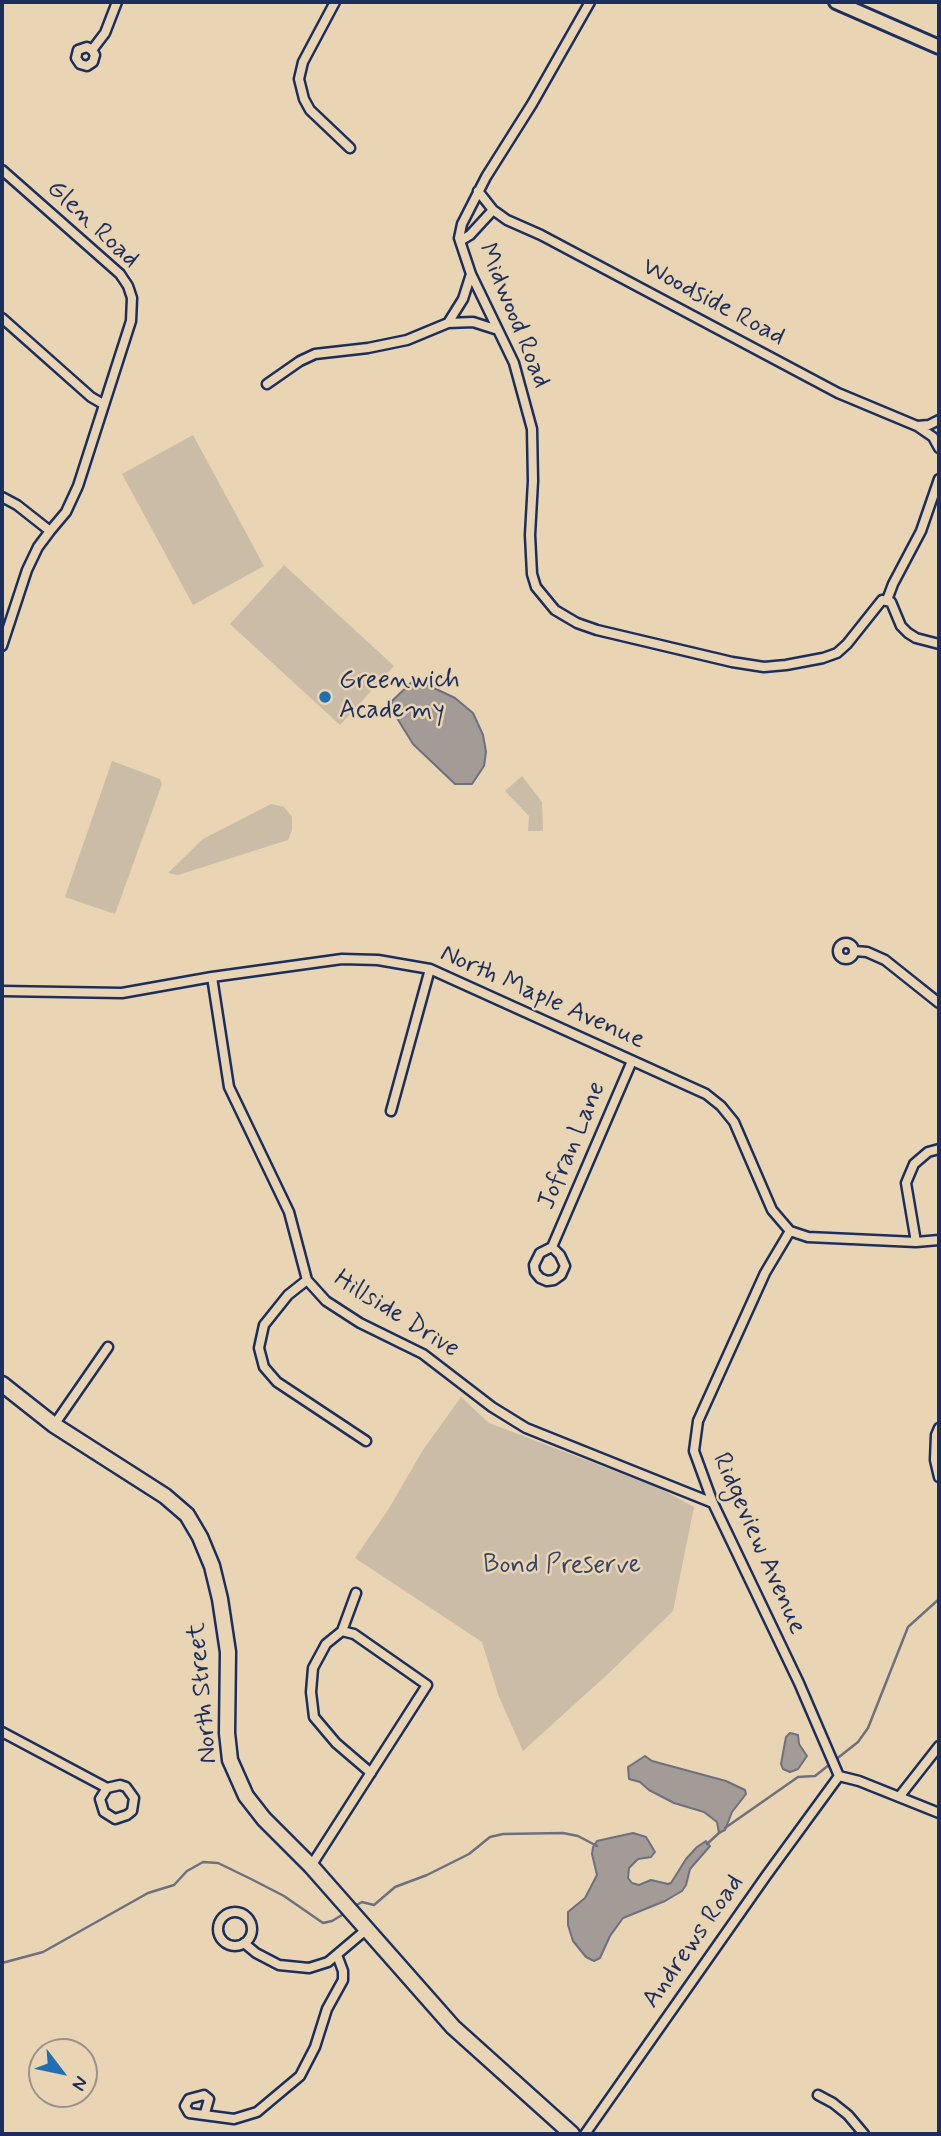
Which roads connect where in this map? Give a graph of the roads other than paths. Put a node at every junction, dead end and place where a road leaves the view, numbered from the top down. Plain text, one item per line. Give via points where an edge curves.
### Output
1 (117, 2) edge
2 (335, 2) edge
3 (590, 2) edge
4 (843, 3) edge
5 (939, 47) edge
6 (92, 50) dead end
7 (350, 148) dead end
8 (2, 170) edge
9 (478, 191) junction
10 (493, 210) junction
11 (460, 241) junction
12 (471, 274) junction
13 (2, 318) edge
14 (449, 323) junction
15 (498, 330) junction
16 (267, 384) dead end
17 (103, 404) junction
18 (939, 420) edge
19 (917, 426) junction
20 (939, 448) edge
21 (939, 479) edge
22 (2, 497) edge
23 (50, 531) junction
24 (887, 600) junction
25 (939, 643) edge
26 (2, 646) edge
27 (855, 951) dead end
28 (430, 969) junction
29 (212, 977) junction
30 (2, 991) edge
31 (939, 1003) edge
32 (632, 1061) junction
33 (391, 1111) dead end
34 (939, 1150) edge
35 (790, 1231) junction
36 (939, 1240) edge
37 (916, 1242) junction
38 (552, 1247) junction
39 (307, 1280) junction
40 (108, 1348) dead end
41 (3, 1389) edge
42 (54, 1425) junction
43 (939, 1428) edge
44 (366, 1441) dead end
45 (939, 1477) edge
46 (713, 1503) junction
47 (356, 1593) dead end
48 (342, 1631) junction
49 (2, 1732) edge
50 (939, 1746) edge
51 (838, 1772) junction
52 (370, 1773) junction
53 (107, 1788) junction
54 (899, 1797) junction
55 (939, 1813) edge
56 (312, 1866) junction
57 (367, 1929) junction
58 (244, 1943) junction
59 (337, 1955) junction
60 (818, 2095) dead end
61 (205, 2113) dead end
62 (572, 2134) edge
63 (585, 2134) edge
64 (864, 2134) edge

1 - 6 street via 105,33
2 - 7 street via 303,62 299,79 310,110
3 - 9 street, Midwood Road
4 - 5 main road
8 - 17 street, Glen Road via 128,286 131,321
9 - 10 street, Woodside Road
9 - 11 street, Midwood Road via 462,224
10 - 11 street
10 - 19 street, Woodside Road via 838,393
11 - 12 street, Midwood Road
12 - 14 street
12 - 15 street, Midwood Road
13 - 17 street
14 - 15 street via 473,322
14 - 16 street via 407,340 315,354
15 - 24 street, Midwood Road via 514,363 532,429 532,574 545,600 563,617 597,631 732,662 786,666 837,653 878,603
17 - 23 street via 74,495
18 - 19 street
19 - 20 street, Woodside Road
21 - 24 street via 921,531
22 - 23 street
23 - 26 street via 27,570
24 - 25 street via 908,633
27 - 31 street via 885,960
28 - 29 street, North Maple Avenue via 341,959
28 - 32 street, North Maple Avenue
28 - 33 street
29 - 30 street, North Maple Avenue via 122,993
29 - 39 street, Hillside Drive via 229,1087 289,1212
32 - 35 street, North Maple Avenue via 706,1094 721,1106 734,1122 772,1210
32 - 38 street, Jofran Lane
34 - 37 street via 928,1152 914,1164 906,1183
35 - 37 street via 808,1237
35 - 46 street, Ridgeview Avenue via 765,1273 698,1421 694,1451
36 - 37 street
38 - 38 street, Jofran Lane via 544,1250 534,1265 535,1272 547,1281 561,1275 565,1266
39 - 44 street via 264,1325 259,1348 264,1367 277,1382
39 - 46 street, Hillside Drive via 326,1301 423,1354 526,1429
40 - 42 street
41 - 42 main road, North Street
42 - 56 main road, North Street via 165,1496 187,1515 200,1537 220,1598 228,1652 230,1760 246,1796
43 - 45 street via 935,1460
46 - 51 street, Ridgeview Avenue
47 - 48 street
48 - 52 street via 326,1644 313,1668 314,1717
48 - 52 street via 354,1634 427,1685
49 - 53 street
50 - 54 street
51 - 54 street
51 - 63 street, Andrews Road
52 - 56 street
53 - 53 street via 100,1799 104,1812 115,1819 127,1815 134,1804 131,1792 120,1785
54 - 55 street
56 - 57 main road, North Street
57 - 59 street
57 - 62 main road, North Street via 453,2027
58 - 58 street via 251,1934 248,1918 239,1912 222,1917 220,1937 233,1946
58 - 59 street via 287,1967 320,1966
59 - 61 street via 343,1980 300,2076 257,2112 233,2119
60 - 64 street via 848,2115

